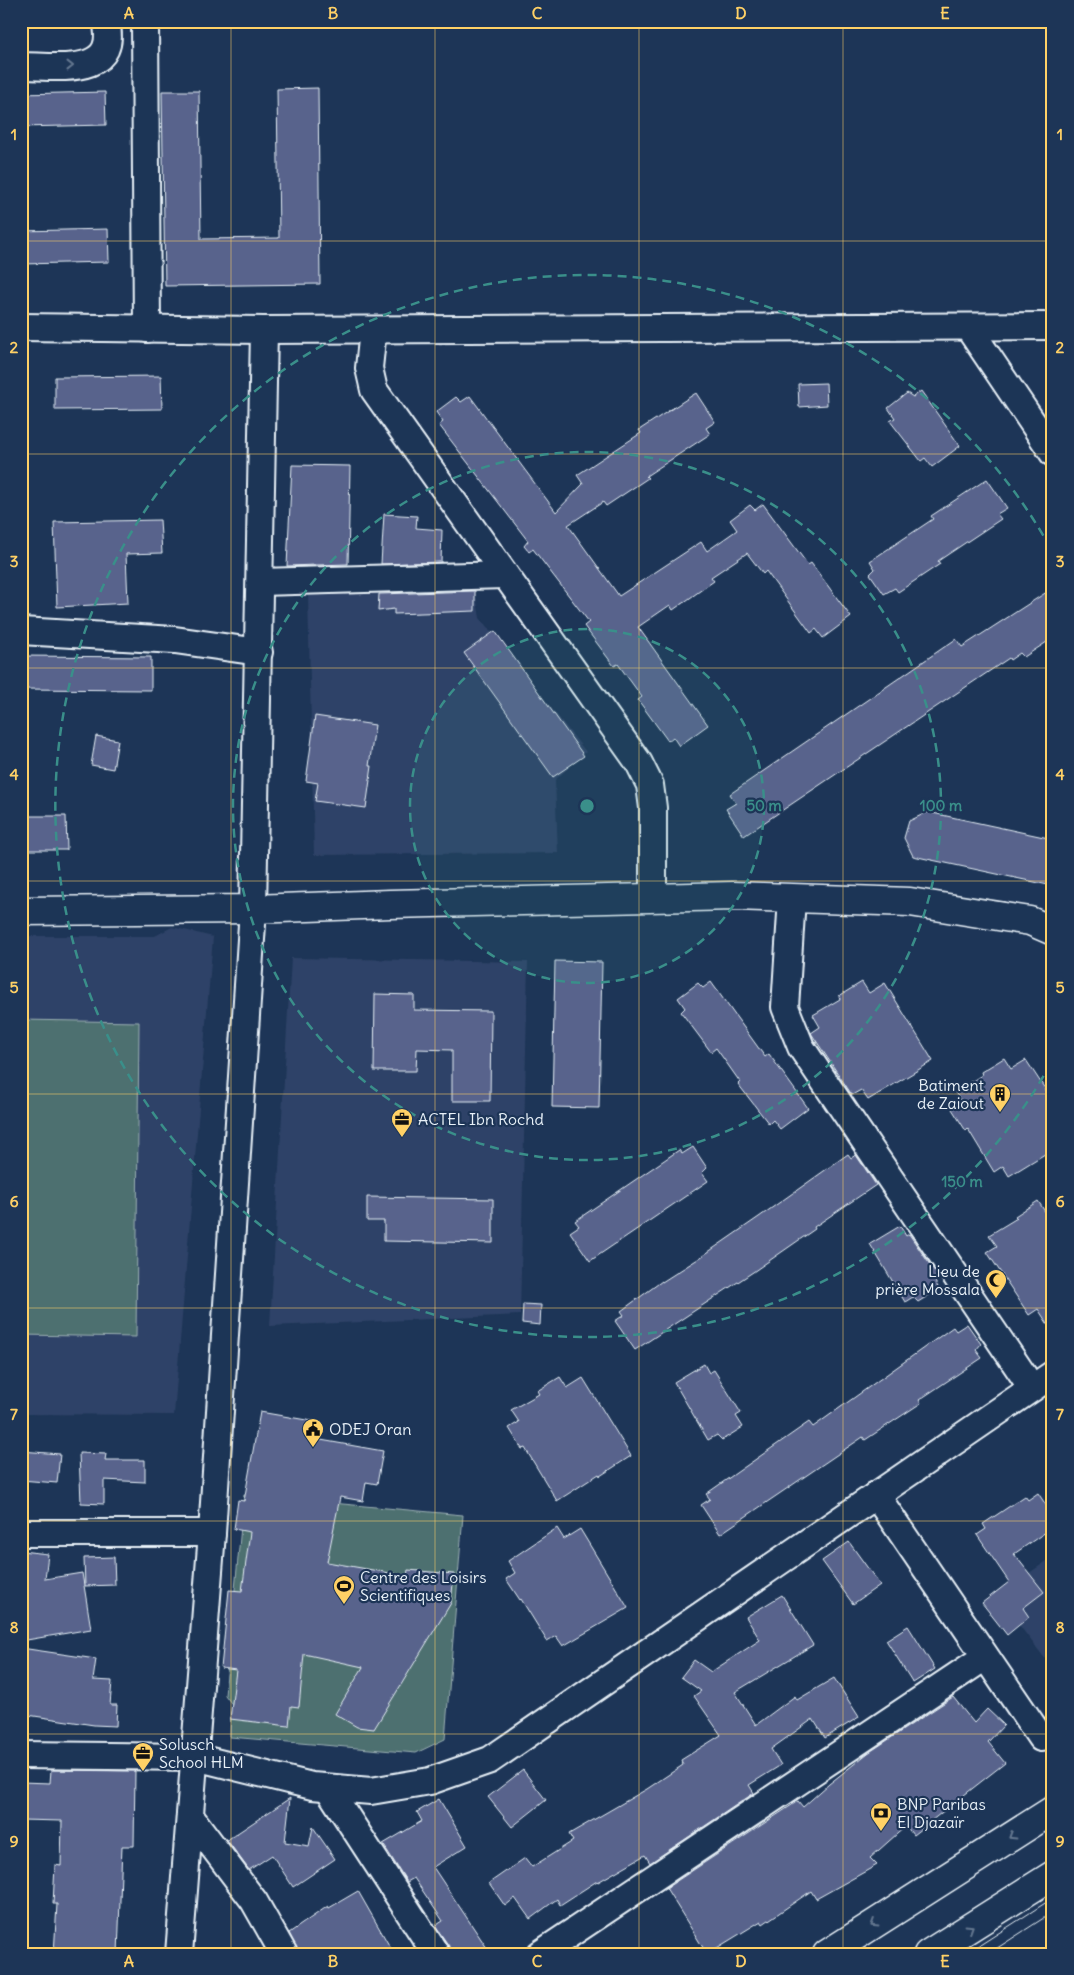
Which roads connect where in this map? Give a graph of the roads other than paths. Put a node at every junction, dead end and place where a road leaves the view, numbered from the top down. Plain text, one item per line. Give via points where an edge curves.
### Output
1 (106, 21) edge
2 (145, 21) edge
3 (21, 66) edge
4 (1053, 326) edge
5 (21, 327) edge
6 (968, 327) junction
7 (147, 329) junction
8 (264, 330) junction
9 (373, 330) junction
10 (1053, 453) edge
11 (505, 576) junction
12 (260, 582) junction
13 (21, 630) edge
14 (259, 652) junction
15 (653, 898) junction
16 (792, 898) junction
17 (253, 909) junction
18 (21, 911) edge
19 (1053, 931) edge
20 (1042, 1381) edge
21 (876, 1495) junction
22 (21, 1533) edge
23 (212, 1533) junction
24 (985, 1656) junction
25 (1041, 1738) dead end
26 (21, 1755) edge
27 (194, 1756) junction
28 (328, 1788) junction
29 (1053, 1810) edge
30 (190, 1816) junction
31 (1053, 1875) edge
32 (179, 1954) edge
33 (284, 1954) edge
34 (436, 1954) edge
35 (540, 1954) edge
36 (827, 1954) edge
37 (928, 1954) edge

3 -> 1 street via 84,66 98,60 106,49 109,34
2 - 7 street
4 - 6 street
5 - 7 street
6 - 9 street
6 - 10 street
7 - 8 street
8 - 9 street
8 - 12 street
9 - 11 street via 369,368 374,390
11 - 12 street
11 - 15 street via 639,763 650,785
12 - 14 street
13 - 14 street via 175,640
14 - 17 street
15 - 16 main road
15 - 17 main road
16 - 19 main road via 910,902 1030,921
16 - 20 street via 785,1007 801,1047
17 - 18 main road
17 - 23 street
20 - 21 street
21 - 24 street
21 - 28 street via 490,1760 430,1781 371,1791
22 - 23 street
23 - 27 street
24 - 25 street
24 - 35 street
26 - 27 street
27 - 28 street
27 - 30 street
28 - 34 street
29 -> 36 main road
30 - 32 street
30 - 33 street via 254,1901
37 -> 31 main road

